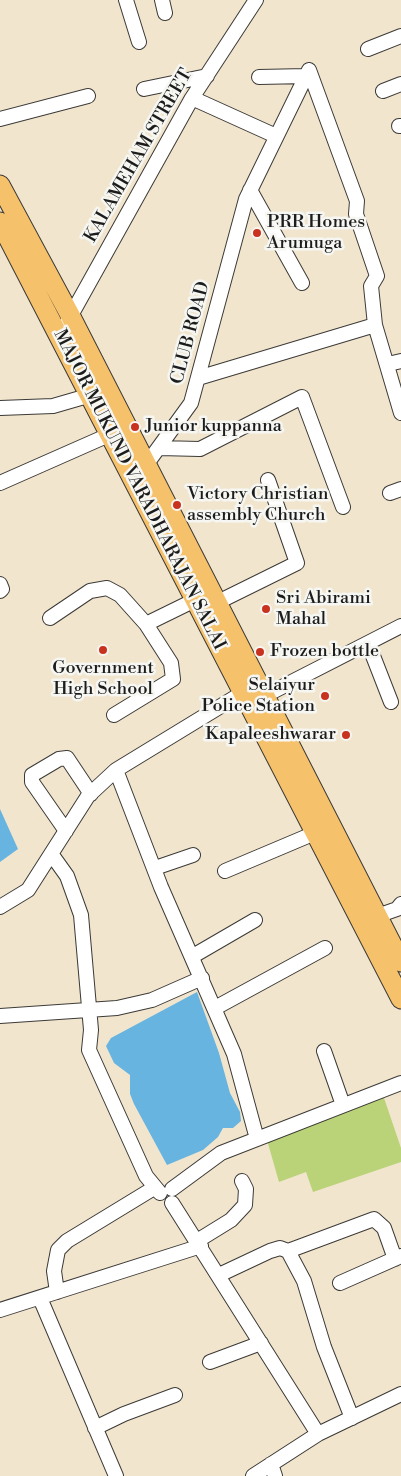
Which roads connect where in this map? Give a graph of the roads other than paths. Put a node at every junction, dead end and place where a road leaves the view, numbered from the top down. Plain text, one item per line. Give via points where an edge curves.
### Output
1 (126, 0) edge
2 (256, 0) edge
3 (401, 36) edge
4 (139, 42) dead end
5 (368, 49) dead end
6 (307, 73) junction
7 (207, 76) junction
8 (259, 77) dead end
9 (401, 84) edge
10 (144, 89) dead end
11 (383, 91) dead end
12 (88, 96) dead end
13 (192, 98) junction
14 (0, 119) edge
15 (276, 136) junction
16 (0, 185) edge
17 (248, 194) junction
18 (0, 222) edge
19 (302, 283) dead end
20 (70, 315) junction
21 (375, 325) junction
22 (60, 335) junction
23 (395, 362) edge
24 (198, 378) junction
25 (91, 395) junction
26 (0, 408) edge
27 (401, 413) edge
28 (111, 434) junction
29 (159, 448) junction
30 (146, 466) junction
31 (268, 480) dead end
32 (0, 483) edge
33 (343, 507) dead end
34 (0, 584) edge
35 (0, 591) edge
36 (195, 600) junction
37 (216, 603) junction
38 (50, 618) dead end
39 (146, 624) junction
40 (401, 626) edge
41 (368, 643) junction
42 (244, 694) junction
43 (263, 695) junction
44 (391, 702) dead end
45 (114, 715) dead end
46 (116, 770) junction
47 (91, 794) junction
48 (315, 833) junction
49 (58, 844) junction
50 (193, 855) dead end
51 (155, 868) junction
52 (225, 870) dead end
53 (0, 907) edge
54 (400, 907) edge
55 (377, 916) junction
56 (255, 920) dead end
57 (325, 948) dead end
58 (192, 956) junction
59 (401, 962) edge
60 (202, 978) junction
61 (401, 999) edge
62 (215, 1008) junction
63 (89, 1011) junction
64 (0, 1016) edge
65 (324, 1052) dead end
66 (401, 1083) edge
67 (343, 1106) junction
68 (257, 1139) junction
69 (242, 1182) dead end
70 (164, 1194) junction
71 (199, 1243) junction
72 (288, 1251) junction
73 (398, 1257) edge
74 (219, 1275) junction
75 (340, 1284) dead end
76 (57, 1292) junction
77 (40, 1298) junction
78 (0, 1310) edge
79 (261, 1343) junction
80 (210, 1362) dead end
81 (401, 1394) edge
82 (174, 1395) dead end
83 (352, 1418) junction
84 (95, 1428) junction
85 (318, 1434) junction
86 (273, 1470) edge
87 (116, 1476) edge
88 (253, 1476) edge

1 - 4 street
2 - 7 street, KALAMEHAM STREET
3 - 5 street
6 - 8 street
6 - 15 street, CLUB ROAD
6 - 21 street via 357,201 356,214 377,276 371,286
7 - 10 street
7 - 13 street, KALAMEHAM STREET
9 - 11 street
12 - 14 street
13 - 15 street
13 - 20 street, KALAMEHAM STREET
15 - 17 street, CLUB ROAD
16 - 20 main road, MAJOR MUKUND VARADHARAJAN SALAI
17 - 19 street
17 - 24 street, CLUB ROAD
18 - 22 main road, MAJOR MUKUND VARADHARAJAN SALAI
20 - 22 street, KALAMEHAM STREET
20 - 30 main road, MAJOR MUKUND VARADHARAJAN SALAI
21 - 23 street
21 - 24 street
22 - 25 main road, MAJOR MUKUND VARADHARAJAN SALAI
23 - 27 street
24 - 29 street, CLUB ROAD via 191,403
25 - 26 street via 53,406
25 - 28 main road, MAJOR MUKUND VARADHARAJAN SALAI
28 - 32 street
28 - 36 main road, MAJOR MUKUND VARADHARAJAN SALAI
29 - 30 street, CLUB ROAD
29 - 33 street via 200,449 302,397
30 - 37 main road, MAJOR MUKUND VARADHARAJAN SALAI
31 - 37 street via 297,563
34 - 35 street
36 - 39 street
36 - 42 main road, MAJOR MUKUND VARADHARAJAN SALAI
37 - 43 main road, MAJOR MUKUND VARADHARAJAN SALAI
38 - 39 street via 90,591 107,588 120,595
39 - 45 street via 171,663 173,679
40 - 41 street
41 - 43 street
41 - 44 street
42 - 43 street
42 - 46 street
42 - 48 main road, MAJOR MUKUND VARADHARAJAN SALAI
43 - 55 main road, MAJOR MUKUND VARADHARAJAN SALAI
46 - 47 street
46 - 51 street
47 - 49 street
47 - 49 street via 67,758 59,758 32,775
48 - 52 street
48 - 61 main road, MAJOR MUKUND VARADHARAJAN SALAI
49 - 53 street via 28,890
49 - 63 street via 80,915
50 - 51 street
51 - 58 street
54 - 55 street
55 - 59 main road, MAJOR MUKUND VARADHARAJAN SALAI
56 - 58 street
57 - 62 street
58 - 60 street
60 - 62 street
60 - 63 street via 152,1000
62 - 68 street via 234,1054
63 - 64 street
63 - 70 street via 89,1050 146,1176
65 - 67 street
66 - 67 street
67 - 68 street
68 - 70 street via 213,1158
69 - 71 street via 246,1189 245,1205 231,1220
70 - 71 street
70 - 76 street via 66,1241 58,1250 54,1271
71 - 74 street
71 - 76 street
72 - 73 street via 374,1219 384,1228
72 - 74 street via 280,1248 270,1251
72 - 83 street via 304,1281 324,1347
73 - 75 street
74 - 79 street
76 - 77 street
77 - 78 street
77 - 84 street
79 - 80 street
79 - 85 street
81 - 83 street
82 - 84 street
83 - 85 street
84 - 87 street
85 - 86 street
86 - 88 street

